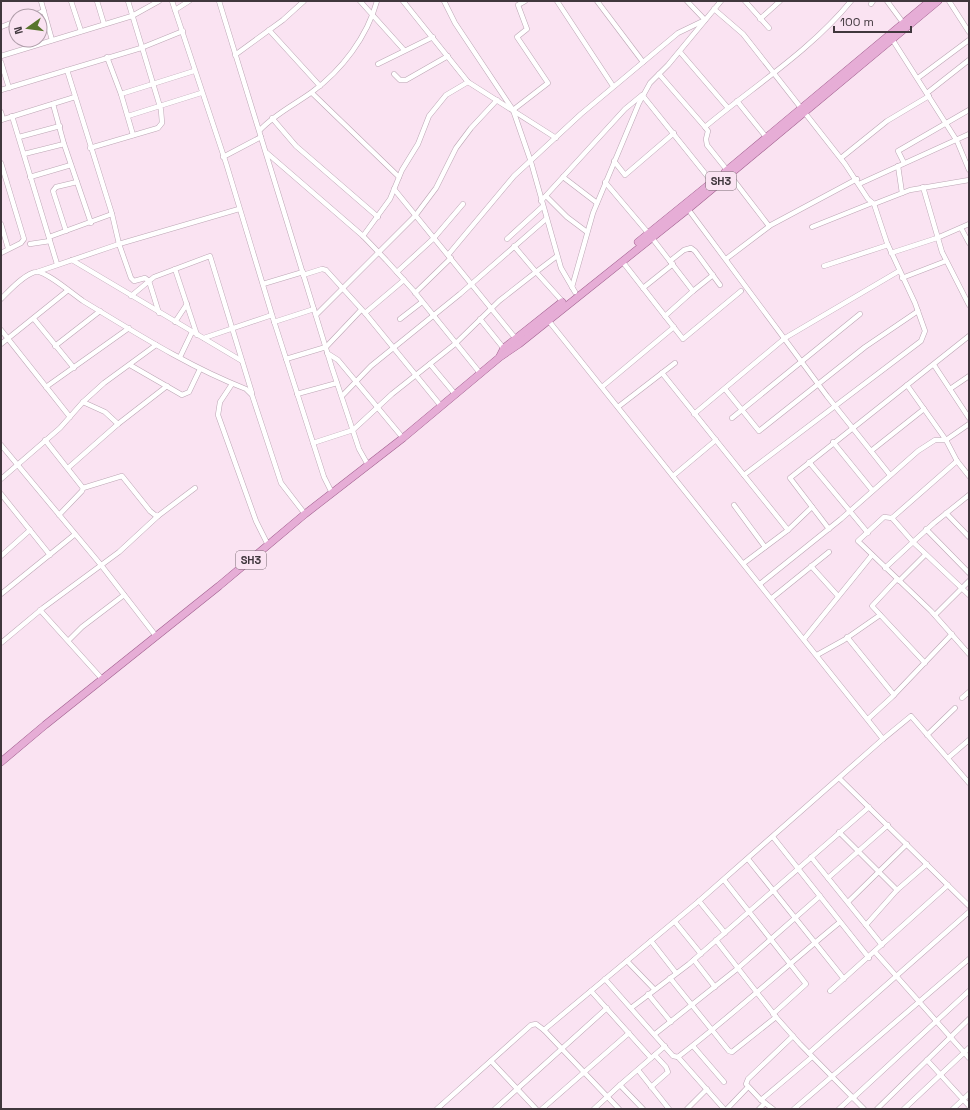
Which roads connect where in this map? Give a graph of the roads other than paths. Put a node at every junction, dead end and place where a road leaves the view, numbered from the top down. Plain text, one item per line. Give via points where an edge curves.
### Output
1 (71, 1) edge
2 (97, 1) edge
3 (128, 1) edge
4 (159, 1) edge
5 (172, 1) edge
6 (189, 1) edge
7 (304, 1) edge
8 (360, 1) edge
9 (377, 1) edge
10 (403, 1) edge
11 (444, 1) edge
12 (525, 1) edge
13 (557, 1) edge
14 (597, 1) edge
15 (687, 1) edge
16 (721, 1) edge
17 (745, 1) edge
18 (780, 1) edge
19 (851, 1) edge
20 (887, 1) edge
21 (930, 1) edge
22 (938, 1) edge
23 (949, 1) edge
24 (221, 2) edge
25 (714, 9) junction
26 (175, 10) junction
27 (373, 14) junction
28 (132, 16) junction
29 (760, 19) junction
30 (705, 20) junction
31 (104, 24) junction
32 (905, 25) junction
33 (48, 26) edge
34 (769, 28) dead end
35 (269, 30) junction
36 (82, 31) junction
37 (183, 31) junction
38 (969, 32) edge
39 (433, 37) junction
40 (892, 39) junction
41 (52, 40) junction
42 (969, 40) edge
43 (141, 48) junction
44 (404, 50) junction
45 (680, 52) junction
46 (236, 55) junction
47 (1, 56) edge
48 (448, 56) junction
49 (107, 57) junction
50 (969, 60) edge
51 (1, 62) edge
52 (643, 62) junction
53 (378, 64) dead end
54 (67, 70) junction
55 (194, 71) junction
56 (774, 72) junction
57 (394, 74) dead end
58 (659, 74) junction
59 (918, 78) junction
60 (468, 82) junction
61 (152, 84) junction
62 (320, 86) junction
63 (613, 86) junction
64 (9, 88) junction
65 (1, 90) edge
66 (201, 93) junction
67 (312, 93) junction
68 (121, 94) junction
69 (644, 94) junction
70 (928, 94) junction
71 (75, 97) junction
72 (497, 100) junction
73 (737, 101) junction
74 (53, 104) junction
75 (160, 106) junction
76 (728, 108) junction
77 (513, 110) junction
78 (803, 110) junction
79 (969, 110) edge
80 (1, 112) edge
81 (12, 116) junction
82 (128, 116) junction
83 (272, 118) junction
84 (2, 119) edge
85 (946, 123) junction
86 (60, 126) junction
87 (705, 127) junction
88 (260, 130) junction
89 (674, 133) junction
90 (969, 134) edge
91 (133, 135) junction
92 (19, 137) junction
93 (262, 137) junction
94 (766, 137) junction
95 (556, 138) junction
96 (957, 141) junction
97 (64, 144) junction
98 (90, 148) junction
99 (267, 153) junction
100 (24, 154) junction
101 (224, 157) junction
102 (841, 158) junction
103 (967, 158) edge
104 (614, 161) junction
105 (1, 162) edge
106 (531, 162) junction
107 (904, 163) junction
108 (71, 165) junction
109 (898, 166) junction
110 (969, 170) edge
111 (728, 172) junction
112 (30, 177) junction
113 (399, 177) junction
114 (564, 177) junction
115 (969, 180) edge
116 (77, 182) junction
117 (605, 182) junction
118 (712, 182) junction
119 (858, 182) junction
120 (923, 187) junction
121 (394, 190) junction
122 (902, 193) junction
123 (546, 196) junction
124 (541, 201) junction
125 (597, 203) junction
126 (873, 203) junction
127 (463, 204) dead end
128 (542, 207) junction
129 (239, 208) junction
130 (688, 209) junction
131 (112, 214) junction
132 (415, 216) junction
133 (378, 217) junction
134 (546, 219) junction
135 (92, 222) junction
136 (1, 224) edge
137 (969, 224) edge
138 (769, 226) junction
139 (812, 227) dead end
140 (961, 228) junction
141 (66, 231) junction
142 (587, 232) junction
143 (363, 236) junction
144 (651, 236) junction
145 (434, 238) junction
146 (937, 238) junction
147 (50, 239) junction
148 (507, 239) dead end
149 (969, 243) edge
150 (30, 244) dead end
151 (119, 244) junction
152 (888, 245) junction
153 (514, 246) junction
154 (8, 248) junction
155 (1, 253) edge
156 (379, 253) junction
157 (891, 253) junction
158 (557, 256) junction
159 (449, 257) junction
160 (726, 259) junction
161 (72, 260) junction
162 (622, 261) junction
163 (946, 261) junction
164 (671, 262) junction
165 (57, 264) junction
166 (824, 266) dead end
167 (175, 269) junction
168 (899, 271) junction
169 (38, 272) junction
170 (397, 272) junction
171 (536, 272) junction
172 (303, 273) junction
173 (713, 275) junction
174 (902, 278) junction
175 (404, 280) junction
176 (149, 281) junction
177 (263, 284) junction
178 (472, 284) junction
179 (720, 285) dead end
180 (341, 288) junction
181 (643, 288) junction
182 (574, 290) junction
183 (67, 291) junction
184 (693, 291) junction
185 (741, 291) dead end
186 (415, 293) junction
187 (131, 296) junction
188 (1, 299) edge
189 (422, 302) junction
190 (563, 302) junction
191 (187, 304) junction
192 (969, 305) edge
193 (491, 308) junction
194 (314, 309) junction
195 (100, 311) junction
196 (918, 311) junction
197 (363, 312) junction
198 (159, 313) junction
199 (860, 314) dead end
200 (272, 315) junction
201 (316, 315) junction
202 (433, 316) junction
203 (665, 316) junction
204 (34, 319) junction
205 (400, 319) dead end
206 (480, 319) junction
207 (548, 320) junction
208 (175, 322) junction
209 (274, 322) junction
210 (674, 327) junction
211 (128, 328) junction
212 (232, 328) junction
213 (1, 330) edge
214 (192, 332) junction
215 (197, 335) junction
216 (969, 336) edge
217 (204, 338) junction
218 (786, 338) junction
219 (8, 339) junction
220 (516, 339) junction
221 (1, 344) edge
222 (455, 344) junction
223 (156, 345) junction
224 (55, 346) junction
225 (326, 347) junction
226 (394, 347) junction
227 (506, 351) junction
228 (327, 352) junction
229 (180, 357) junction
230 (286, 359) junction
231 (242, 361) junction
232 (803, 362) junction
233 (675, 363) dead end
234 (430, 364) junction
235 (130, 365) junction
236 (934, 365) junction
237 (74, 368) junction
238 (200, 369) junction
239 (480, 373) junction
240 (662, 373) junction
241 (416, 375) junction
242 (969, 376) edge
243 (356, 381) junction
244 (337, 383) junction
245 (232, 384) junction
246 (819, 384) junction
247 (907, 385) junction
248 (168, 386) junction
249 (46, 387) junction
250 (602, 387) junction
251 (725, 389) junction
252 (950, 389) junction
253 (297, 394) junction
254 (456, 394) junction
255 (252, 395) junction
256 (342, 396) junction
257 (83, 402) junction
258 (441, 406) junction
259 (835, 406) junction
260 (377, 407) junction
261 (618, 408) junction
262 (924, 409) junction
263 (742, 410) junction
264 (694, 414) junction
265 (70, 417) junction
266 (732, 418) dead end
267 (969, 418) edge
268 (118, 424) junction
269 (969, 424) edge
270 (852, 427) junction
271 (353, 430) junction
272 (403, 438) junction
273 (45, 440) junction
274 (716, 440) junction
275 (946, 440) junction
276 (833, 442) junction
277 (313, 443) junction
278 (1, 445) edge
279 (871, 451) junction
280 (957, 461) junction
281 (809, 462) junction
282 (17, 465) junction
283 (368, 465) junction
284 (68, 468) junction
285 (744, 475) junction
286 (890, 475) junction
287 (673, 476) junction
288 (969, 476) edge
289 (1, 479) edge
290 (83, 488) junction
291 (195, 488) dead end
292 (872, 490) junction
293 (332, 492) junction
294 (1, 494) edge
295 (968, 498) edge
296 (734, 505) dead end
297 (812, 507) junction
298 (850, 511) junction
299 (946, 513) junction
300 (305, 514) junction
301 (59, 515) junction
302 (158, 516) junction
303 (892, 518) junction
304 (829, 529) junction
305 (30, 530) junction
306 (788, 530) junction
307 (926, 530) junction
308 (868, 533) junction
309 (74, 535) junction
310 (969, 537) edge
311 (913, 542) junction
312 (268, 545) junction
313 (765, 546) junction
314 (829, 552) dead end
315 (50, 555) junction
316 (872, 555) junction
317 (926, 555) junction
318 (1, 556) edge
319 (744, 563) junction
320 (101, 565) junction
321 (811, 566) junction
322 (885, 568) junction
323 (969, 573) edge
324 (898, 580) junction
325 (969, 581) edge
326 (760, 584) junction
327 (961, 588) junction
328 (1, 594) edge
329 (124, 595) junction
330 (969, 595) edge
331 (838, 596) junction
332 (772, 598) junction
333 (40, 610) junction
334 (880, 614) junction
335 (935, 615) junction
336 (952, 634) junction
337 (156, 636) junction
338 (847, 637) junction
339 (804, 639) junction
340 (69, 640) junction
341 (1, 643) edge
342 (969, 654) edge
343 (817, 655) junction
344 (925, 664) junction
345 (103, 680) junction
346 (969, 692) edge
347 (894, 695) junction
348 (962, 698) dead end
349 (955, 708) dead end
350 (868, 719) junction
351 (927, 735) junction
352 (883, 739) junction
353 (969, 741) edge
354 (948, 758) junction
355 (1, 762) edge
356 (840, 779) junction
357 (969, 783) edge
358 (869, 807) junction
359 (888, 825) junction
360 (839, 832) junction
361 (773, 837) junction
362 (907, 844) junction
363 (858, 851) junction
364 (811, 857) junction
365 (748, 859) junction
366 (927, 864) junction
367 (798, 868) junction
368 (879, 873) junction
369 (828, 878) junction
370 (724, 880) junction
371 (948, 885) junction
372 (774, 890) junction
373 (897, 890) junction
374 (820, 896) junction
375 (699, 901) junction
376 (848, 902) junction
377 (969, 906) edge
378 (748, 912) junction
379 (969, 912) edge
380 (796, 918) junction
381 (675, 922) junction
382 (840, 922) junction
383 (866, 925) junction
384 (725, 933) junction
385 (716, 940) junction
386 (771, 940) junction
387 (651, 941) junction
388 (815, 943) junction
389 (882, 945) junction
390 (875, 952) junction
391 (701, 954) junction
392 (869, 958) junction
393 (969, 959) edge
394 (694, 960) junction
395 (627, 961) junction
396 (790, 963) junction
397 (737, 969) junction
398 (676, 973) junction
399 (895, 977) junction
400 (670, 978) junction
401 (605, 979) junction
402 (844, 979) junction
403 (715, 987) junction
404 (654, 989) junction
405 (591, 990) junction
406 (830, 991) dead end
407 (969, 991) edge
408 (756, 992) junction
409 (648, 994) junction
410 (918, 1002) junction
411 (693, 1005) junction
412 (607, 1008) junction
413 (631, 1008) junction
414 (775, 1015) junction
415 (969, 1019) edge
416 (671, 1022) junction
417 (935, 1022) junction
418 (544, 1030) junction
419 (713, 1031) junction
420 (629, 1033) junction
421 (655, 1034) junction
422 (793, 1036) junction
423 (950, 1038) junction
424 (665, 1046) junction
425 (693, 1046) junction
426 (969, 1048) edge
427 (561, 1049) junction
428 (964, 1053) junction
429 (811, 1055) junction
430 (653, 1056) junction
431 (678, 1057) junction
432 (969, 1058) edge
433 (927, 1060) junction
434 (491, 1061) junction
435 (638, 1070) junction
436 (584, 1072) junction
437 (941, 1076) junction
438 (832, 1077) junction
439 (724, 1082) dead end
440 (620, 1085) junction
441 (651, 1087) junction
442 (748, 1087) junction
443 (518, 1090) junction
444 (707, 1090) junction
445 (969, 1094) edge
446 (607, 1096) junction
447 (853, 1097) junction
448 (963, 1100) junction
449 (763, 1102) junction
450 (969, 1106) edge
451 (499, 1108) edge
452 (437, 1109) edge
453 (536, 1109) edge
454 (542, 1109) edge
455 (594, 1109) edge
456 (619, 1109) edge
457 (643, 1109) edge
458 (669, 1109) edge
459 (687, 1109) edge
460 (726, 1109) edge
461 (759, 1109) edge
462 (773, 1109) edge
463 (794, 1109) edge
464 (840, 1109) edge
465 (864, 1109) edge
466 (877, 1109) edge
467 (904, 1109) edge
468 (953, 1109) edge

1 - 36 street
2 - 31 street
3 - 28 street
4 - 28 street
5 - 26 street
6 - 26 street
7 - 35 street
8 - 27 street
9 - 27 street
10 - 39 street
11 - 77 street via 455,23
12 - 77 street via 518,5 527,29 517,37 548,83
13 - 63 street
14 - 52 street
15 - 30 street
16 - 25 street
17 - 29 street
18 - 29 street
19 - 56 street via 835,21 805,49
20 - 32 street
21 - 32 main road, SH3
22 - 32 main road, SH3
23 - 38 street
24 - 46 street
25 - 30 street
25 - 56 street via 743,34
26 - 37 street
27 - 44 street
27 - 62 street via 363,37
28 - 31 street
28 - 43 street
29 - 34 street
30 - 45 street
30 - 52 street via 678,33
31 - 36 street
32 - 40 main road, SH3
32 - 78 main road, SH3
33 - 41 street
35 - 46 street
35 - 62 street
36 - 41 street
37 - 43 street
37 - 55 street
39 - 44 street
39 - 48 street
40 - 59 street
40 - 78 main road, SH3
41 - 47 street
42 - 59 street
43 - 49 street
43 - 61 street
44 - 53 street
45 - 58 street
45 - 76 street
46 - 88 street
48 - 57 street via 406,80 400,80
48 - 60 street
49 - 54 street
49 - 68 street
50 - 70 street
51 - 64 street
52 - 63 street
54 - 64 street
54 - 71 street
55 - 61 street
55 - 66 street
56 - 73 street
56 - 78 street
58 - 69 street
58 - 87 street
59 - 70 street
60 - 72 street
60 - 113 street via 438,103
61 - 68 street
61 - 75 street
62 - 67 street
63 - 95 street
64 - 65 street
66 - 75 street
66 - 101 street
67 - 83 street
67 - 113 street
68 - 82 street
69 - 89 street
69 - 104 street
69 - 114 street via 625,109
70 - 85 street
70 - 102 street via 887,121
71 - 74 street
71 - 98 street
72 - 77 street
72 - 132 street via 456,148 436,188
73 - 76 street
73 - 94 street
74 - 81 street
74 - 86 street
75 - 82 street
75 - 91 street via 161,126
76 - 87 street
77 - 95 street
77 - 106 street
78 - 94 main road, SH3
78 - 102 street
78 - 111 main road, SH3
79 - 85 street
80 - 84 street
81 - 84 street
81 - 92 street
82 - 91 street
83 - 88 street
83 - 133 street via 296,146
85 - 96 street
85 - 107 street via 898,151
86 - 92 street
86 - 97 street
87 - 111 street via 708,131 708,145
88 - 93 street
89 - 104 street via 625,175
89 - 118 street
90 - 96 street
91 - 98 street
92 - 100 street
93 - 99 street
93 - 101 street
94 - 111 main road, SH3
95 - 106 street
96 - 103 street
96 - 107 street
97 - 100 street
97 - 108 street
98 - 131 street
99 - 143 street
99 - 172 street
100 - 112 street
101 - 129 street
102 - 119 street
103 - 110 street
104 - 117 street
105 - 154 street via 24,239 21,243
106 - 124 street
106 - 159 street via 514,176
107 - 109 street
108 - 112 street
108 - 116 street
109 - 119 street
109 - 122 street
111 - 118 main road, SH3
111 - 130 main road, SH3
111 - 138 street
112 - 147 street
113 - 121 street
114 - 123 street
114 - 125 street
115 - 120 street
116 - 135 street
116 - 141 street via 53,191
117 - 125 street
117 - 144 street
118 - 144 main road, SH3
119 - 126 street
119 - 138 street
120 - 122 street
120 - 146 street
121 - 132 street
121 - 133 street
122 - 126 street
123 - 124 street
123 - 142 street
124 - 128 street
125 - 142 street
126 - 139 street
126 - 152 street
127 - 145 street
128 - 134 street
128 - 148 street
129 - 151 street
129 - 177 street
130 - 144 main road, SH3
130 - 160 street
131 - 135 street
131 - 151 street
132 - 145 street
132 - 156 street
133 - 143 street
134 - 153 street
134 - 158 street
135 - 141 street
136 - 154 street
137 - 140 street
138 - 160 street
140 - 146 street
140 - 149 street
141 - 147 street
142 - 182 street
143 - 156 street
144 - 162 main road, SH3
144 - 164 street
144 - 182 main road, SH3
145 - 159 street
145 - 170 street
146 - 157 street
146 - 163 street
147 - 150 street
147 - 165 street
151 - 161 street
151 - 176 street via 133,280 145,278
152 - 157 street
152 - 166 street
153 - 171 street
153 - 178 street
154 - 155 street
156 - 170 street
156 - 180 street
157 - 168 street
158 - 171 street
158 - 182 street
159 - 178 street
159 - 186 street
160 - 218 street
161 - 165 street
161 - 187 street
162 - 181 street
162 - 207 main road, SH3
163 - 174 street
163 - 192 street
164 - 173 street via 684,250 691,248
164 - 181 street
164 - 184 street
165 - 169 street
167 - 176 street
167 - 191 street
167 - 212 street via 210,256
168 - 174 street
168 - 218 street
169 - 183 street via 48,276
169 - 188 street via 23,279
170 - 175 street
171 - 190 street
171 - 193 street
172 - 177 street
172 - 180 street via 324,269
172 - 194 street
173 - 179 street
173 - 184 street
174 - 196 street
175 - 186 street
175 - 197 street
176 - 187 street
176 - 198 street
177 - 200 street
178 - 193 street
178 - 202 street
180 - 197 street
180 - 201 street
181 - 203 street
182 - 190 main road, SH3
183 - 195 street
183 - 204 street
184 - 203 street
185 - 210 street via 683,340
186 - 189 street
187 - 198 street
189 - 202 street
189 - 205 street
190 - 220 main road, SH3
191 - 208 street
191 - 215 street
193 - 206 street
193 - 220 street
194 - 201 street
194 - 209 street
195 - 211 street
195 - 224 street
196 - 246 street via 865,347
196 - 259 street via 925,331 921,341
197 - 225 street
197 - 226 street
198 - 208 street
199 - 232 street
200 - 209 street
200 - 212 street
201 - 225 street
202 - 222 street
202 - 226 street
203 - 210 street
204 - 219 street
204 - 224 street
206 - 222 street
206 - 227 street
207 - 227 main road, SH3
207 - 250 street
208 - 214 street
209 - 230 street
210 - 250 street
211 - 223 street
211 - 237 street
212 - 217 street
212 - 231 street
213 - 219 street
214 - 215 street
214 - 229 street
215 - 217 street
216 - 236 street
217 - 231 street
218 - 232 street
218 - 251 street
219 - 221 street
219 - 249 street
220 - 227 main road, SH3
222 - 234 street
222 - 239 street
223 - 229 street
223 - 235 street
224 - 237 street
225 - 228 street
225 - 230 street
226 - 241 street
226 - 243 street
227 - 239 main road, SH3
228 - 243 street via 338,360
228 - 244 street
229 - 238 street
230 - 253 street
231 - 255 street
232 - 246 street
232 - 263 street
233 - 240 street
234 - 241 street
234 - 254 street
235 - 248 street
235 - 257 street
236 - 247 street
236 - 252 street
237 - 249 street
238 - 245 street
238 - 248 street via 186,394 178,393
239 - 254 main road, SH3
240 - 261 street
240 - 264 street
241 - 258 street
241 - 260 street
242 - 252 street
243 - 256 street
243 - 260 street
244 - 253 street
244 - 256 street
245 - 255 street via 246,389
245 - 312 street via 220,402 218,415 256,521
246 - 259 street
246 - 263 street via 759,431
247 - 262 street
247 - 270 street
248 - 268 street
249 - 265 street
250 - 261 street
251 - 263 street
251 - 264 street
252 - 267 street
253 - 277 street
254 - 258 main road, SH3
255 - 300 street via 281,483
256 - 271 street
257 - 265 street
257 - 268 street via 105,412
258 - 272 main road, SH3
259 - 270 street
259 - 285 street
260 - 271 street
260 - 272 street
261 - 287 street
262 - 275 street
262 - 279 street
263 - 266 street
264 - 274 street
265 - 273 street
268 - 284 street
269 - 275 street
270 - 276 street
270 - 279 street
271 - 277 street
271 - 283 street
272 - 283 main road, SH3
273 - 282 street
273 - 284 street
274 - 285 street
274 - 287 street
275 - 280 street
275 - 286 street via 939,439 928,443
276 - 281 street
276 - 292 street
277 - 293 street via 324,477
278 - 282 street
279 - 286 street
280 - 288 street
280 - 303 street
281 - 297 street via 790,478
281 - 298 street
282 - 289 street
282 - 301 street
283 - 293 main road, SH3
284 - 290 street
285 - 306 street
286 - 292 street
287 - 319 street
290 - 301 street
290 - 302 street via 122,476 150,511
291 - 302 street
292 - 298 street
293 - 300 main road, SH3
294 - 305 street
295 - 299 street
296 - 313 street
297 - 304 street
297 - 306 street
298 - 304 street
298 - 308 street
299 - 307 street
299 - 310 street
300 - 312 main road, SH3
301 - 309 street
302 - 320 street
303 - 308 street via 884,517
303 - 311 street
304 - 326 street
305 - 315 street
305 - 318 street
306 - 313 street
307 - 311 street
307 - 323 street
308 - 316 street via 858,541
309 - 315 street
309 - 320 street
311 - 317 street
311 - 322 street
312 - 337 main road, SH3
313 - 319 street
314 - 321 street
315 - 328 street
316 - 322 street
316 - 331 street
317 - 324 street
317 - 327 street
319 - 326 street
320 - 329 street
320 - 333 street
321 - 331 street
321 - 332 street
322 - 324 street
324 - 334 street via 872,606
324 - 335 street
325 - 327 street
326 - 332 street
327 - 330 street
327 - 335 street
329 - 337 street
329 - 340 street
331 - 339 street
332 - 339 street
333 - 340 street
333 - 341 street
334 - 338 street
334 - 344 street
335 - 336 street
336 - 342 street
336 - 344 street
337 - 345 main road, SH3
338 - 343 street
338 - 347 street
339 - 343 street
340 - 345 street
343 - 350 street
344 - 347 street
345 - 355 main road, SH3
346 - 348 street
347 - 350 street
349 - 351 street
350 - 352 street
351 - 352 street via 911,716
351 - 354 street
352 - 356 street
353 - 354 street
354 - 357 street
356 - 358 street
356 - 361 street
358 - 359 street
358 - 360 street
359 - 362 street
359 - 363 street
360 - 363 street
360 - 364 street
361 - 365 street
361 - 367 street
362 - 366 street
362 - 368 street
363 - 368 street
363 - 369 street
364 - 367 street
364 - 369 street
365 - 370 street
365 - 372 street
366 - 371 street
366 - 373 street
367 - 372 street
367 - 374 street
368 - 373 street
368 - 376 street
369 - 376 street
370 - 375 street
370 - 378 street
371 - 377 street
371 - 389 street
372 - 378 street
372 - 380 street
373 - 383 street
374 - 380 street
374 - 382 street
375 - 381 street
375 - 384 street
376 - 383 street
378 - 384 street
378 - 386 street
379 - 399 street
380 - 386 street
380 - 388 street
381 - 387 street
381 - 391 street
382 - 388 street
382 - 392 street
383 - 389 street
384 - 385 street
385 - 391 street
385 - 397 street
386 - 396 street
386 - 397 street
387 - 395 street
387 - 398 street
388 - 396 street
388 - 402 street
389 - 390 street
390 - 392 street
390 - 399 street
391 - 394 street
392 - 402 street
393 - 410 street
394 - 398 street
394 - 403 street
395 - 401 street
395 - 404 street
396 - 408 street
396 - 414 street via 806,984
397 - 403 street
397 - 408 street
398 - 400 street
399 - 410 street
399 - 429 street
400 - 404 street
400 - 411 street
401 - 405 street
401 - 413 street
402 - 406 street
403 - 411 street
404 - 409 street
405 - 412 street
405 - 418 street
407 - 417 street
408 - 414 street
408 - 419 street
409 - 413 street
409 - 416 street
410 - 417 street
410 - 438 street
411 - 416 street
411 - 419 street
412 - 420 street
412 - 427 street
413 - 421 street
414 - 419 street via 732,1052
414 - 422 street
415 - 423 street
416 - 421 street
417 - 423 street
417 - 447 street
418 - 427 street
418 - 434 street via 536,1024 531,1025
419 - 425 street
420 - 430 street
420 - 436 street
421 - 424 street
422 - 429 street
422 - 442 street via 748,1079
423 - 428 street
423 - 433 street
424 - 430 street
424 - 431 street via 673,1056
425 - 431 street
425 - 439 street
426 - 428 street
427 - 436 street
427 - 443 street
428 - 432 street
428 - 437 street
429 - 438 street
429 - 449 street
430 - 435 street
430 - 441 street via 668,1072
431 - 444 street
433 - 437 street
433 - 466 street
434 - 443 street
434 - 452 street
435 - 440 street
435 - 441 street
436 - 446 street
436 - 454 street
437 - 448 street
437 - 467 street
438 - 447 street
438 - 463 street
440 - 446 street
440 - 457 street
441 - 458 street
442 - 449 street
442 - 460 street
443 - 451 street
443 - 453 street
444 - 459 street
444 - 460 street
445 - 448 street
446 - 455 street
446 - 456 street
447 - 464 street
447 - 465 street
448 - 450 street
448 - 468 street
449 - 461 street
449 - 462 street

